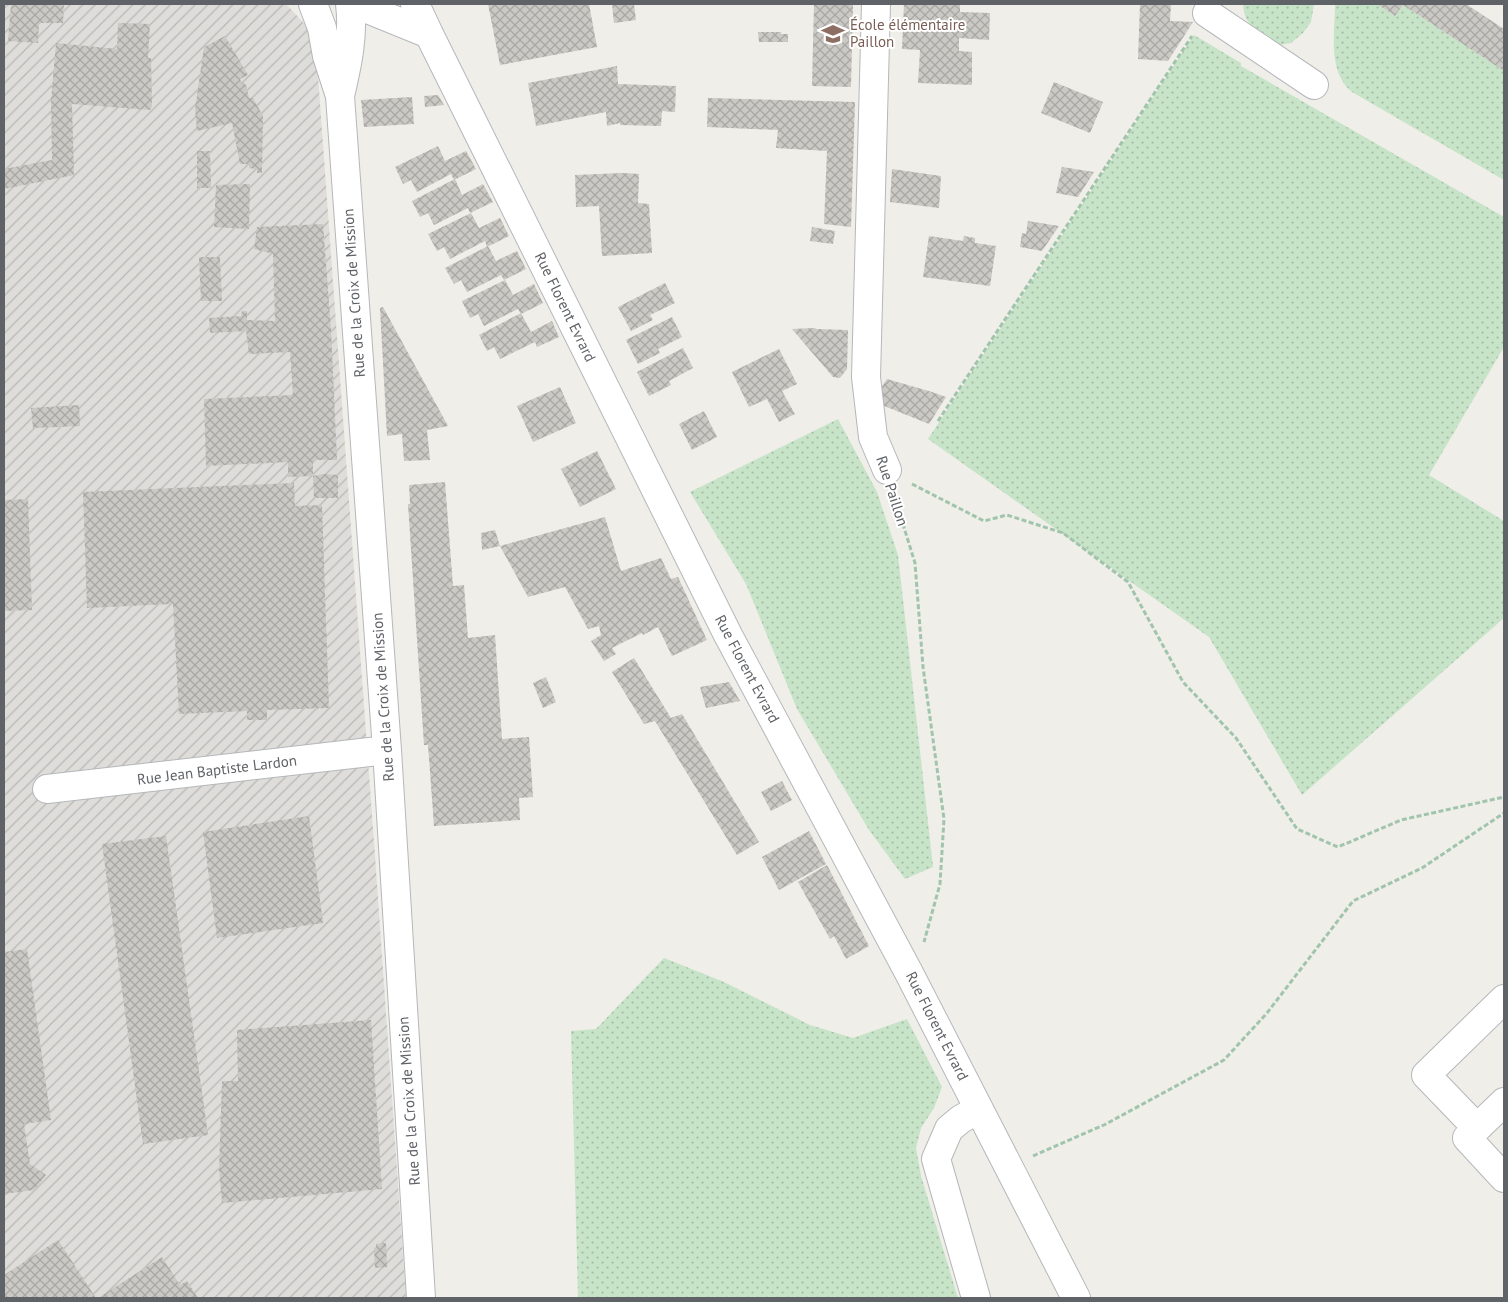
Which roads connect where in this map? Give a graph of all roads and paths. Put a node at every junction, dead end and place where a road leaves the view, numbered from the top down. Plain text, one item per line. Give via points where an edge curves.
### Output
1 (313, 4) edge
2 (350, 4) edge
3 (366, 4) edge
4 (416, 4) edge
5 (876, 4) edge
6 (1206, 15) edge
7 (391, 18) junction
8 (429, 34) junction
9 (350, 50) junction
10 (1314, 85) dead end
11 (340, 96) junction
12 (938, 421) dead end
13 (887, 470) junction
14 (387, 750) junction
15 (47, 789) dead end
16 (1504, 797) edge
17 (1504, 813) edge
18 (908, 971) junction
19 (1504, 998) edge
20 (1504, 1102) edge
21 (979, 1109) junction
22 (1477, 1128) junction
23 (1026, 1160) dead end
24 (1504, 1178) edge
25 (422, 1298) edge
26 (976, 1298) edge
27 (1076, 1298) edge

1 - 11 street, Rue de la Croix de Mission
2 - 9 street, Rue de la Croix de Mission
3 - 7 street via 370,10
4 - 8 street, Rue Florent Evrard
5 - 13 street, Rue Paillon via 866,378 873,437
6 - 10 street
6 - 12 path
7 - 8 street
7 - 9 street
8 - 18 street, Rue Florent Evrard via 728,635
9 - 11 street, Rue de la Croix de Mission
11 - 14 street, Rue de la Croix de Mission
13 - 16 path via 984,522 1007,515 1063,533 1128,582 1183,682 1236,738 1297,830 1338,847 1401,820
13 - 18 path, Rue Paillon via 915,563 923,667 944,819 940,884 926,938
14 - 15 street, Rue Jean Baptiste Lardon
14 - 25 street, Rue de la Croix de Mission
17 - 23 path via 1422,868 1353,901 1267,1013 1224,1060 1104,1125
18 - 21 street, Rue Florent Evrard
19 - 22 street via 1426,1075
20 - 22 street
21 - 26 street via 949,1129 936,1159
21 - 27 street, Rue Florent Evrard
22 - 24 street via 1467,1138

